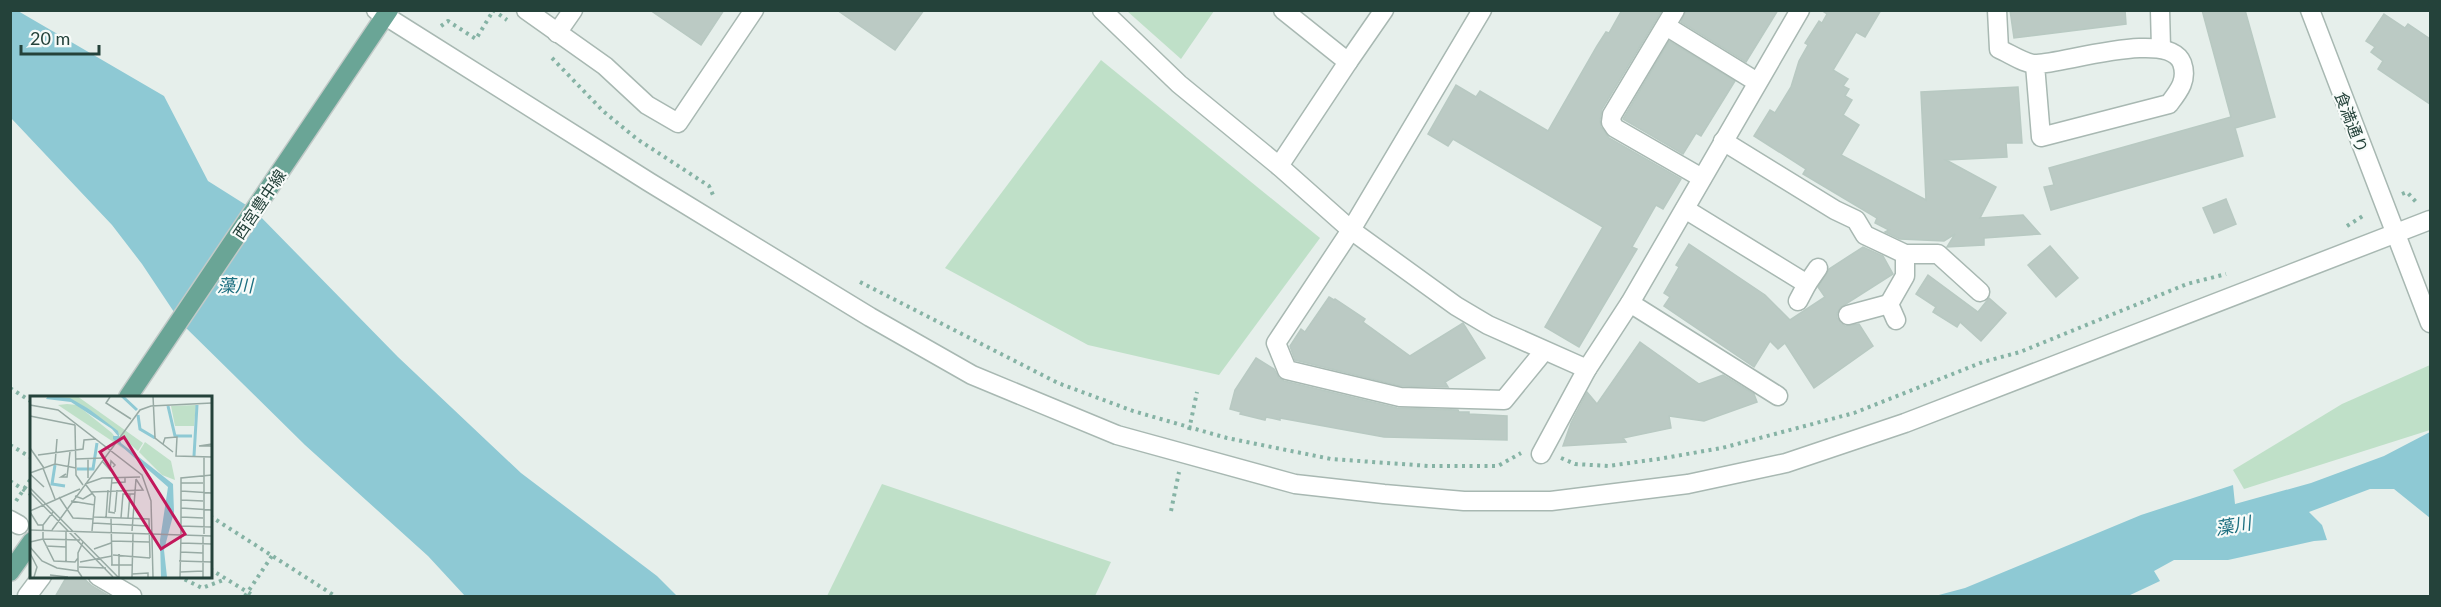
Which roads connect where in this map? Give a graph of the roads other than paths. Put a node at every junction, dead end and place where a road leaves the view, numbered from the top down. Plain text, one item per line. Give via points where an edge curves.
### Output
1 (526, 10) edge
2 (573, 10) edge
3 (754, 10) edge
4 (1102, 10) edge
5 (1283, 10) edge
6 (1384, 10) edge
7 (1482, 10) edge
8 (1800, 10) edge
9 (1997, 10) edge
10 (2160, 10) edge
11 (2310, 10) edge
12 (383, 12) edge
13 (1670, 18) edge
14 (557, 33) junction
15 (2161, 48) junction
16 (1348, 62) junction
17 (2034, 65) junction
18 (1757, 82) junction
19 (1723, 141) junction
20 (1279, 166) junction
21 (1702, 178) junction
22 (1685, 209) junction
23 (2430, 219) edge
24 (1352, 230) junction
25 (2398, 241) junction
26 (1905, 254) junction
27 (1818, 268) dead end
28 (1807, 284) junction
29 (1980, 292) dead end
30 (1798, 301) dead end
31 (1629, 303) junction
32 (1848, 315) dead end
33 (2430, 323) edge
34 (1545, 351) junction
35 (1587, 369) junction
36 (129, 396) edge
37 (1778, 396) dead end
38 (1541, 454) road end
39 (30, 544) edge
40 (15, 565) edge
41 (41, 577) edge
42 (100, 577) edge
43 (27, 597) edge
44 (132, 597) edge

1 - 14 street
2 - 14 street
3 - 14 street via 678,123 647,105 605,66
4 - 20 street via 1179,84
5 - 16 street
6 - 16 street
7 - 24 street
8 - 18 street
9 - 17 street via 1999,49
10 - 15 street
11 - 25 street, 食満通り
12 - 25 street via 689,206 972,375 1118,435 1294,484 1464,501 1551,501 1688,484 1786,463
12 - 36 main road, 西宮豊中線 via 370,40
13 - 18 street
13 - 21 street via 1611,122 1615,128
15 - 17 street via 2145,47
15 - 17 street via 2180,58 2184,70 2184,82 2169,104 2040,137
16 - 20 street
18 - 19 street
19 - 21 street
19 - 26 street via 1856,220 1865,235
20 - 24 street
21 - 22 street
22 - 28 street
22 - 31 street
23 - 25 street
24 - 34 street via 1456,306
24 - 34 street via 1276,343 1287,370 1400,397 1504,400
25 - 33 street, 食満通り
26 - 29 street via 1938,254
26 - 32 street via 1905,276 1893,312
27 - 28 street
28 - 30 street
31 - 35 street
31 - 37 street
34 - 35 street
35 - 38 street
39 - 40 main road
41 - 43 street
42 - 44 street

